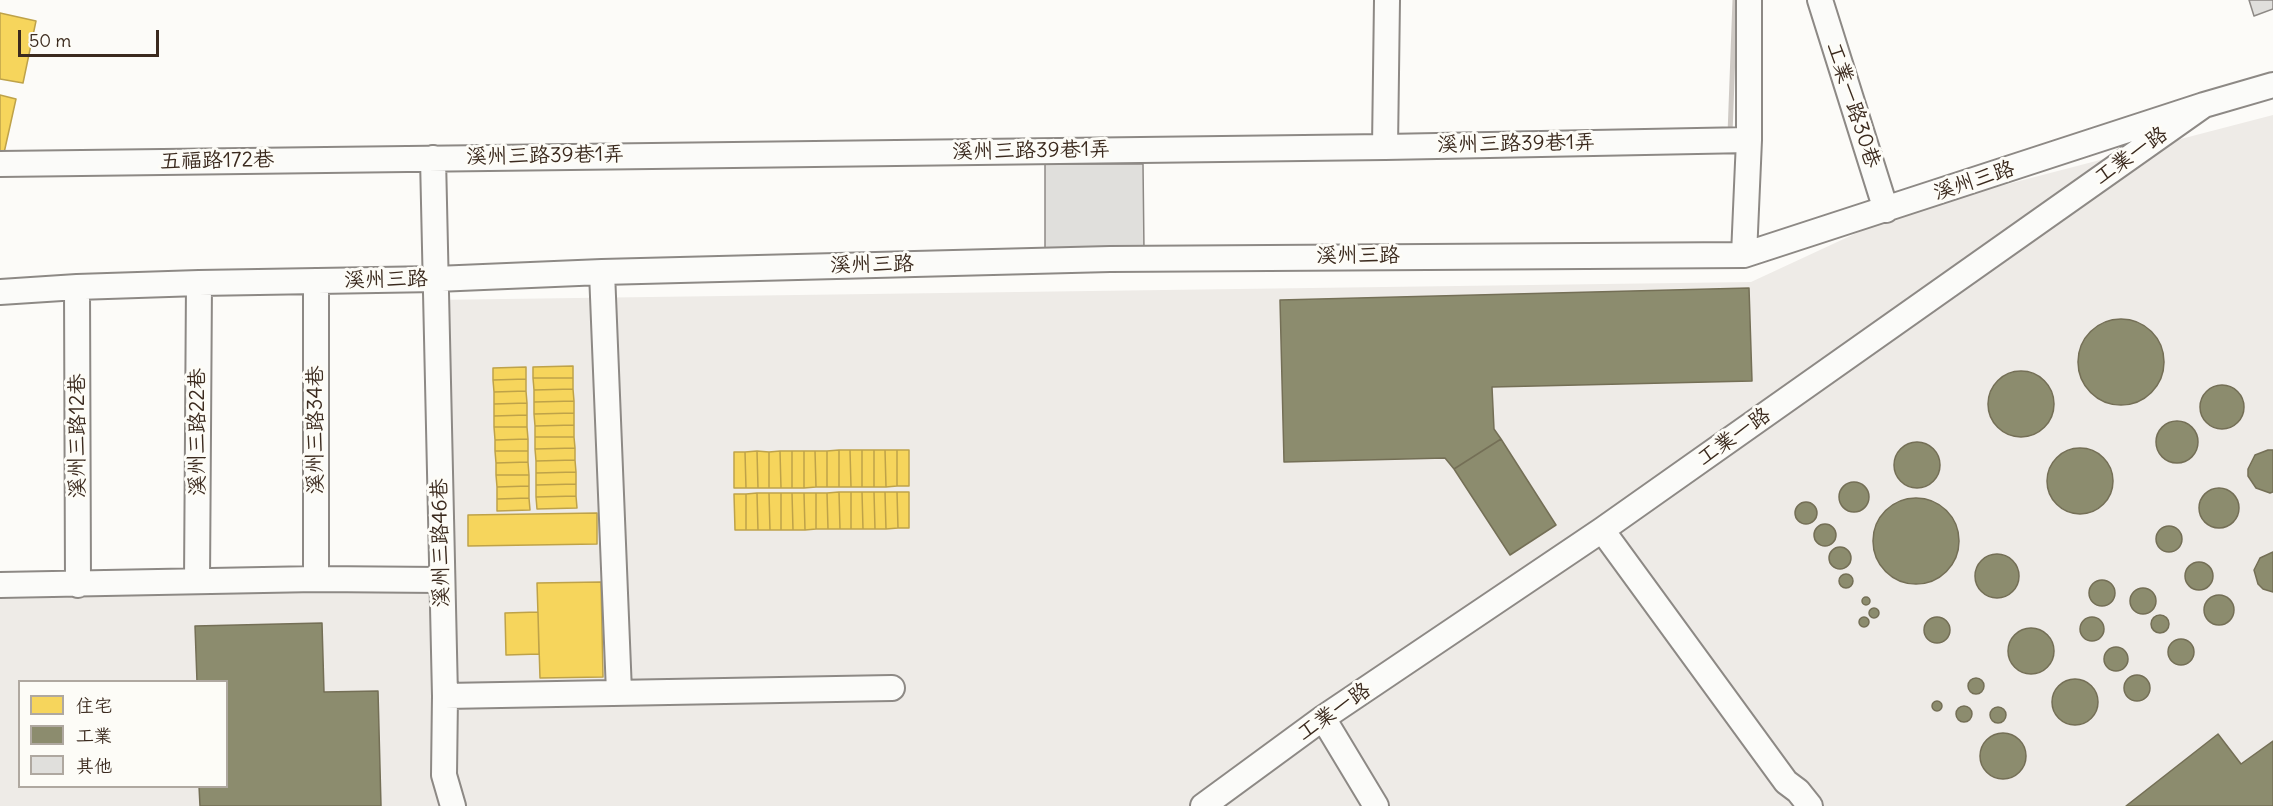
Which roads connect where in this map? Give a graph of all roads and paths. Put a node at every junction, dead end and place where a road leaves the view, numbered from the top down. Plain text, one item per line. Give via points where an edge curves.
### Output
1 (1387, 0) edge
2 (1749, 0) edge
3 (1820, 0) edge
4 (2273, 85) edge
5 (2204, 105) junction
6 (1749, 140) junction
7 (1385, 147) junction
8 (433, 158) junction
9 (0, 164) edge
10 (1886, 210) junction
11 (1744, 255) junction
12 (602, 272) junction
13 (436, 279) junction
14 (316, 281) junction
15 (199, 283) junction
16 (77, 287) junction
17 (0, 292) edge
18 (1602, 530) junction
19 (316, 579) junction
20 (441, 580) junction
21 (197, 581) junction
22 (0, 585) edge
23 (78, 585) junction
24 (892, 688) dead end
25 (619, 692) junction
26 (445, 696) junction
27 (1323, 718) junction
28 (453, 806) edge
29 (1203, 806) edge
30 (1376, 806) edge
31 (1810, 806) edge

1 - 7 street
2 - 6 street
3 - 10 street, 工業一路30巷
4 - 5 street, 工業一路
5 - 10 street, 溪州三路
5 - 18 street, 工業一路
6 - 7 street, 溪州三路39巷1弄
6 - 11 street
7 - 8 street, 溪州三路39巷1弄
8 - 9 street, 五福路172巷
8 - 13 street
10 - 11 street, 溪州三路
11 - 12 street, 溪州三路 via 1110,259
12 - 13 street, 溪州三路
12 - 25 street
13 - 14 street, 溪州三路
13 - 20 street, 溪州三路46巷
14 - 15 street, 溪州三路
14 - 19 street, 溪州三路34巷
15 - 16 street, 溪州三路
15 - 21 street, 溪州三路22巷
16 - 17 street, 溪州三路
16 - 23 street, 溪州三路12巷
18 - 27 street, 工業一路
18 - 31 street via 1786,782
19 - 20 street
19 - 21 street
20 - 26 street, 溪州三路46巷
21 - 23 street
22 - 23 street
24 - 25 street
25 - 26 street
26 - 28 street, 溪州三路46巷 via 444,775
27 - 29 street, 工業一路
27 - 30 street

